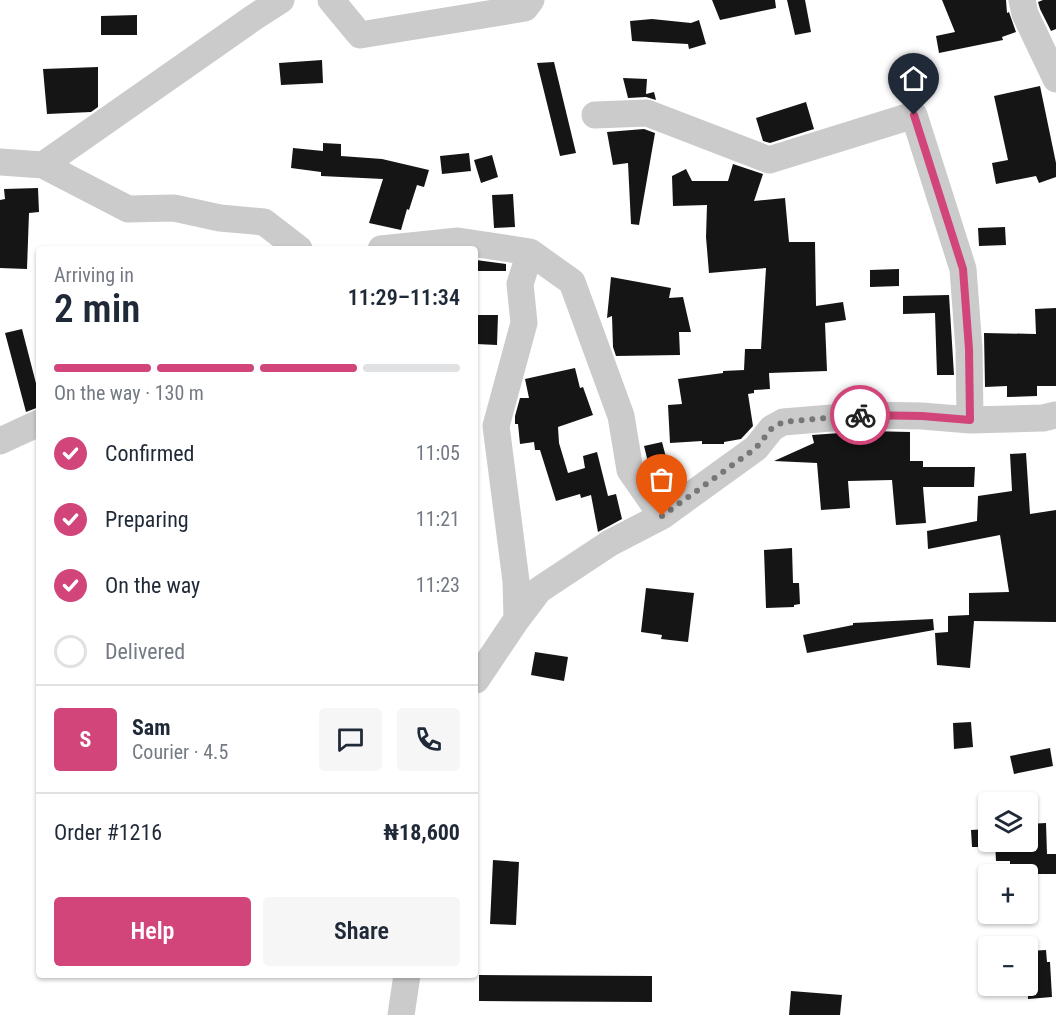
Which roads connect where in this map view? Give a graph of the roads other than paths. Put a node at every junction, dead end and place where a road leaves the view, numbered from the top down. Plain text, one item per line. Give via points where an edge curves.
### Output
1 (281, 0) edge
2 (331, 0) edge
3 (531, 0) edge
4 (1022, 0) edge
5 (1056, 77) edge
6 (595, 115) dead end
7 (0, 162) edge
8 (43, 165) junction
9 (295, 246) edge
10 (410, 246) edge
11 (530, 252) junction
12 (1056, 415) edge
13 (970, 420) junction
14 (36, 424) edge
15 (0, 441) edge
16 (662, 516) junction
17 (517, 619) junction
18 (478, 677) edge
19 (407, 978) edge
20 (401, 1015) edge

1 - 8 street
2 - 3 street via 360,34 525,8
4 - 5 street
6 - 13 street via 647,113 769,160 914,115 963,269
7 - 8 street
8 - 9 street via 128,209 174,208 264,222
10 - 11 street via 458,241
11 - 16 street via 572,282 621,416 630,470
11 - 17 street via 520,284 524,323 496,426 516,581
12 - 13 street
13 - 16 street via 868,414 783,422 772,428 756,448
14 - 15 street
16 - 17 street via 610,543 539,590
17 - 18 street
19 - 20 street

